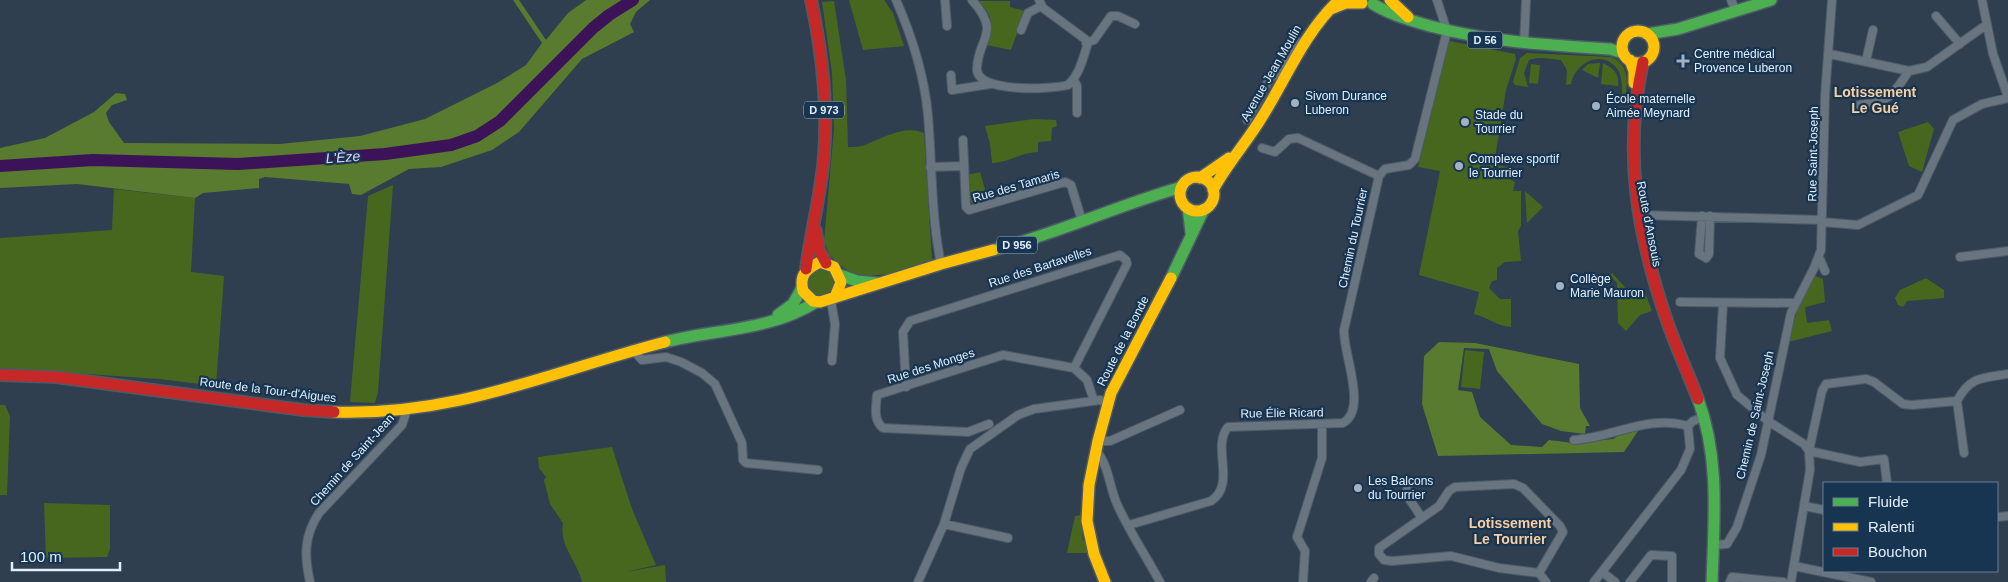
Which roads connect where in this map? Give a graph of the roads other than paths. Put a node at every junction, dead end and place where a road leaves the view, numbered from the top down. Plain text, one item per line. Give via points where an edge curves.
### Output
1 (812, 0) edge
2 (896, 0) edge
3 (946, 0) edge
4 (972, 0) edge
5 (1339, 0) edge
6 (1390, 0) edge
7 (1437, 0) edge
8 (1526, 0) edge
9 (1771, 0) edge
10 (1832, 0) edge
11 (1982, 0) edge
12 (1369, 2) edge
13 (1040, 3) edge
14 (1733, 5) edge
15 (1329, 10) junction
16 (1936, 16) dead end
17 (1135, 24) dead end
18 (1421, 24) junction
19 (1986, 25) junction
20 (947, 26) dead end
21 (1678, 29) junction
22 (1021, 30) dead end
23 (1873, 30) dead end
24 (1447, 31) junction
25 (1646, 34) junction
26 (1626, 37) junction
27 (1306, 41) junction
28 (1086, 43) junction
29 (1524, 44) junction
30 (1960, 44) junction
31 (1580, 47) junction
32 (1653, 49) junction
33 (1830, 54) junction
34 (1626, 57) junction
35 (1866, 61) junction
36 (1643, 62) junction
37 (1909, 71) junction
38 (951, 74) dead end
39 (1074, 80) junction
40 (990, 84) junction
41 (2008, 98) edge
42 (1859, 105) dead end
43 (1077, 113) dead end
44 (1247, 120) dead end
45 (963, 140) dead end
46 (1262, 148) dead end
47 (1238, 152) junction
48 (964, 166) junction
49 (930, 167) junction
50 (1379, 176) junction
51 (1200, 178) junction
52 (1182, 187) junction
53 (1213, 190) junction
54 (1147, 197) junction
55 (1185, 204) junction
56 (1204, 209) junction
57 (1639, 215) junction
58 (815, 221) junction
59 (1082, 221) junction
60 (1822, 221) junction
61 (1191, 233) junction
62 (2008, 251) edge
63 (1819, 257) junction
64 (1960, 257) dead end
65 (2008, 260) edge
66 (1645, 262) junction
67 (826, 263) junction
68 (941, 264) junction
69 (806, 269) junction
70 (1825, 271) dead end
71 (840, 275) junction
72 (884, 283) junction
73 (802, 288) junction
74 (833, 299) junction
75 (816, 302) junction
76 (1680, 302) dead end
77 (1724, 303) junction
78 (1794, 303) junction
79 (764, 323) junction
80 (634, 350) junction
81 (832, 361) dead end
82 (1074, 368) junction
83 (0, 375) edge
84 (2008, 375) edge
85 (906, 386) junction
86 (1094, 401) junction
87 (1957, 401) junction
88 (1108, 402) junction
89 (407, 410) junction
90 (1180, 410) dead end
91 (1351, 417) joint
92 (1704, 418) junction
93 (1768, 421) junction
94 (989, 424) dead end
95 (1322, 424) junction
96 (1688, 426) junction
97 (1574, 440) dead end
98 (1097, 446) junction
99 (1810, 451) junction
100 (1964, 453) dead end
101 (818, 470) dead end
102 (1091, 476) junction
103 (1109, 477) junction
104 (1887, 482) edge
105 (1408, 484) dead end
106 (1804, 506) junction
107 (1823, 510) edge
108 (1422, 518) junction
109 (944, 524) junction
110 (1129, 525) junction
111 (1008, 538) dead end
112 (1713, 545) junction
113 (1794, 566) junction
114 (1602, 572) junction
115 (1539, 573) junction
116 (310, 582) edge
117 (918, 582) edge
118 (1105, 582) edge
119 (1160, 582) edge
120 (1303, 582) edge
121 (1546, 582) edge
122 (1594, 582) edge
123 (1616, 582) edge
124 (1630, 582) edge
125 (1672, 582) edge
126 (1712, 582) edge
127 (1730, 582) edge
128 (1783, 582) edge
129 (1792, 582) edge
130 (1871, 582) edge

1 - 58 main road, D 973 via 820,42 824,112 822,169
2 - 49 street via 917,53 928,113
3 - 20 street
4 - 40 street via 984,16 988,34 976,68 978,75
5 - 15 main road, Avenue Jean Moulin
6 - 18 main road via 1408,18
7 - 24 street
8 - 29 street
9 - 14 main road
10 - 33 street, Rue Saint-Joseph
11 - 19 street
12 - 15 main road via 1346,3
12 - 18 main road via 1392,15
13 - 22 street via 1028,14
13 - 28 street
14 - 21 main road
15 - 27 main road, Avenue Jean Moulin
16 - 30 street
17 - 28 street via 1111,16 1094,40
18 - 24 main road
19 - 30 street
19 - 41 street
21 - 25 main road
21 - 32 main road
23 - 35 street
24 - 29 main road, D 56
24 - 50 street, Chemin du Tourrier via 1415,159 1409,166 1385,169
25 - 26 main road via 1638,31
25 - 32 main road
26 - 31 main road, D 56
26 - 34 main road via 1622,44
27 - 44 street via 1294,46 1280,72 1270,78
27 - 47 main road, Avenue Jean Moulin
28 - 39 street via 1088,46
29 - 31 main road, D 56
30 - 37 street via 1927,67
31 - 34 main road, D 56 via 1610,49
32 - 36 main road
33 - 35 street
33 - 60 street, Rue Saint-Joseph via 1825,96
34 - 36 main road
34 - 66 main road, Route d'Ansouis via 1635,77 1625,147 1625,171 1628,197
35 - 37 street
36 - 57 main road, Route d'Ansouis via 1632,126 1633,171
37 - 42 street via 1882,102
38 - 40 street via 952,90
39 - 40 street via 1063,86 1001,88
39 - 43 street
41 - 60 street via 1982,104 1953,120 1918,195 1858,225
45 - 48 street, Rue des Tamaris
46 - 50 street via 1275,152 1289,139 1298,138
47 - 51 main road, Avenue Jean Moulin
47 - 53 main road, Avenue Jean Moulin
48 - 49 street
48 - 59 street, Rue des Tamaris via 966,207 969,210 1065,182 1071,185
49 - 68 street
50 - 91 street, Chemin du Tourrier via 1344,330 1355,398
51 - 52 main road via 1187,180
51 - 53 main road
52 - 54 main road, D 956
52 - 55 main road
53 - 56 main road via 1211,203
54 - 55 main road, D 956
54 - 59 main road, D 956
55 - 56 main road via 1198,211
55 - 61 main road, Route de la Bonde
56 - 61 main road, Route de la Bonde
57 - 60 street
57 - 66 main road, Route d'Ansouis
58 - 67 main road, D 973 via 817,244
58 - 69 main road, D 973
59 - 68 main road, D 956 via 1018,244
60 - 63 street, Rue Saint-Joseph
61 - 88 main road, Route de la Bonde via 1183,255
62 - 64 street
62 - 65 street
63 - 70 street
63 - 78 street, Rue Saint-Joseph
66 - 92 main road, Route d'Ansouis
67 - 69 main road via 815,263
67 - 71 main road
68 - 72 main road, D 956
69 - 73 main road via 801,278
71 - 72 main road, D 956 via 857,281
71 - 74 main road via 841,287
72 - 74 main road, D 956
73 - 75 main road via 810,300
73 - 79 main road, Route de la Tour-d'Aigues via 794,304
74 - 75 main road
74 - 81 street
75 - 79 main road, Route de la Tour-d'Aigues via 781,319
76 - 77 street
77 - 78 street
77 - 93 street via 1720,358 1737,395
78 - 93 street, Chemin de Saint-Joseph
79 - 80 main road, Route de la Tour-d'Aigues
80 - 89 main road, Route de la Tour-d'Aigues via 482,396
80 - 101 street via 642,360 666,357 681,362 702,372 715,384 742,443 746,463
82 - 85 street, Rue des Monges via 1003,355
82 - 85 street, Rue des Bartavelles via 1127,264 1120,255 910,321 903,332
82 - 86 street via 1087,380
83 - 89 main road, Route de la Tour-d'Aigues via 73,380 333,413
84 - 87 street via 1970,382
85 - 94 street, Rue des Monges via 877,395 876,415 878,424 883,428 968,432
86 - 88 street
86 - 109 street via 1034,409 1018,415 970,449
87 - 99 street via 1903,404 1866,379 1828,382 1822,391
87 - 100 street
88 - 98 main road, Route de la Bonde
89 - 116 street, Chemin de Saint-Jean via 402,425 313,522 305,556
90 - 98 street
91 - 95 street, Rue Élie Ricard via 1344,423
92 - 96 street
92 - 112 main road, Route d'Ansouis via 1713,464
93 - 99 street
93 - 112 street, Chemin de Saint-Joseph via 1737,527 1727,544
95 - 110 street, Rue Élie Ricard via 1228,426 1224,435 1223,484 1217,497
95 - 120 street via 1322,458 1297,537 1306,551
96 - 97 street via 1641,424 1589,439
96 - 114 street via 1690,449 1687,460
98 - 102 main road, Route de la Bonde
98 - 103 street
99 - 104 street via 1860,462 1884,460
99 - 106 street
102 - 103 street
102 - 118 main road, Route de la Bonde via 1088,530
103 - 110 street via 1112,493
105 - 108 street via 1406,494
106 - 107 street
106 - 113 street
108 - 115 street via 1455,487 1514,484 1523,488 1563,532
108 - 115 street via 1379,548 1384,560 1450,556 1499,568
109 - 111 street
109 - 117 street
110 - 119 street
112 - 126 main road, Route d'Ansouis
113 - 129 street
113 - 130 street
114 - 122 street
114 - 123 street
115 - 121 street
124 - 125 street via 1651,555 1672,556
127 - 128 street via 1732,577 1741,577

